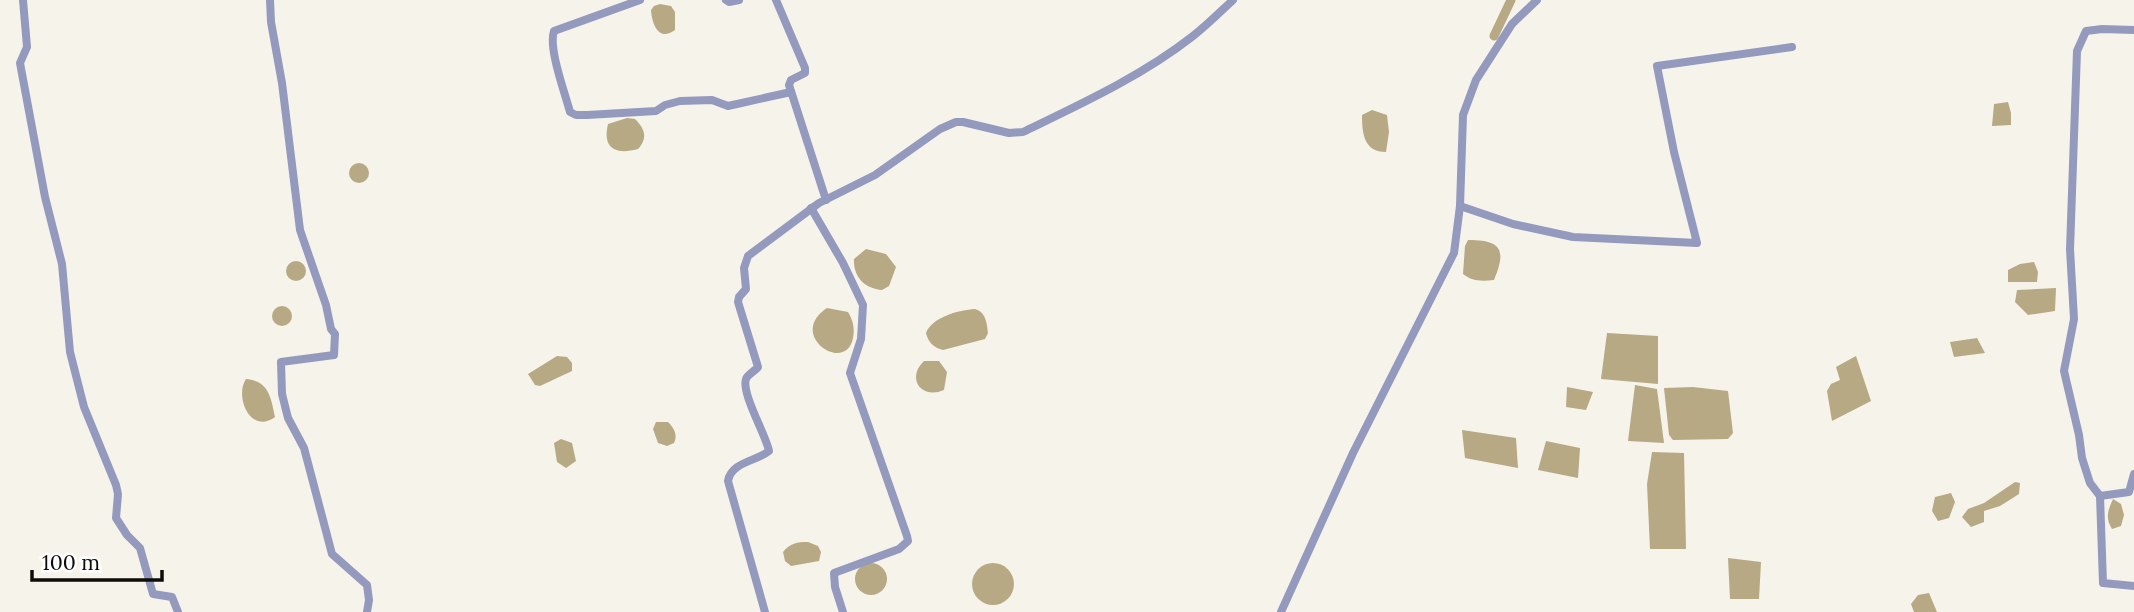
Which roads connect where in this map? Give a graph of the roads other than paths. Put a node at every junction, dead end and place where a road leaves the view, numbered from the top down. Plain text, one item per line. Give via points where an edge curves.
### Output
1 (23, 0) edge
2 (270, 0) edge
3 (640, 0) edge
4 (726, 0) edge
5 (739, 0) edge
6 (776, 0) edge
7 (1233, 0) edge
8 (1537, 0) edge
9 (2134, 30) edge
10 (1792, 47) dead end
11 (791, 92) junction
12 (825, 200) junction
13 (1460, 205) junction
14 (811, 208) junction
15 (2134, 474) edge
16 (2100, 496) junction
17 (2134, 586) edge
18 (178, 612) edge
19 (367, 612) edge
20 (765, 612) edge
21 (843, 612) edge
22 (1281, 612) edge

1 - 18 street via 27,47 20,62 62,264 70,352 84,407 116,485 116,518 140,548 153,594 172,597
2 - 19 street via 300,230 336,348 334,355 281,362 282,394 304,449 332,554 367,585
3 - 11 street via 554,32 570,112 656,111 680,101 712,100 728,106
4 - 5 street
6 - 11 street via 806,70 791,80
7 - 12 street via 1163,57 1054,117 1015,134 956,122 875,175
8 - 13 street via 1512,24 1476,80 1463,115
9 - 16 street via 2086,31 2075,65 2070,249 2074,319 2064,371 2082,458
10 - 13 street via 1657,66 1697,243 1573,237 1513,224
11 - 12 street
12 - 14 street
13 - 22 street via 1454,253 1353,453
14 - 20 street via 748,256 746,289 738,300 758,367 747,377 747,394 769,452 736,468 728,481
14 - 21 street via 863,305 861,339 850,373 908,541 834,573
15 - 16 street via 2129,492
16 - 17 street via 2103,583

